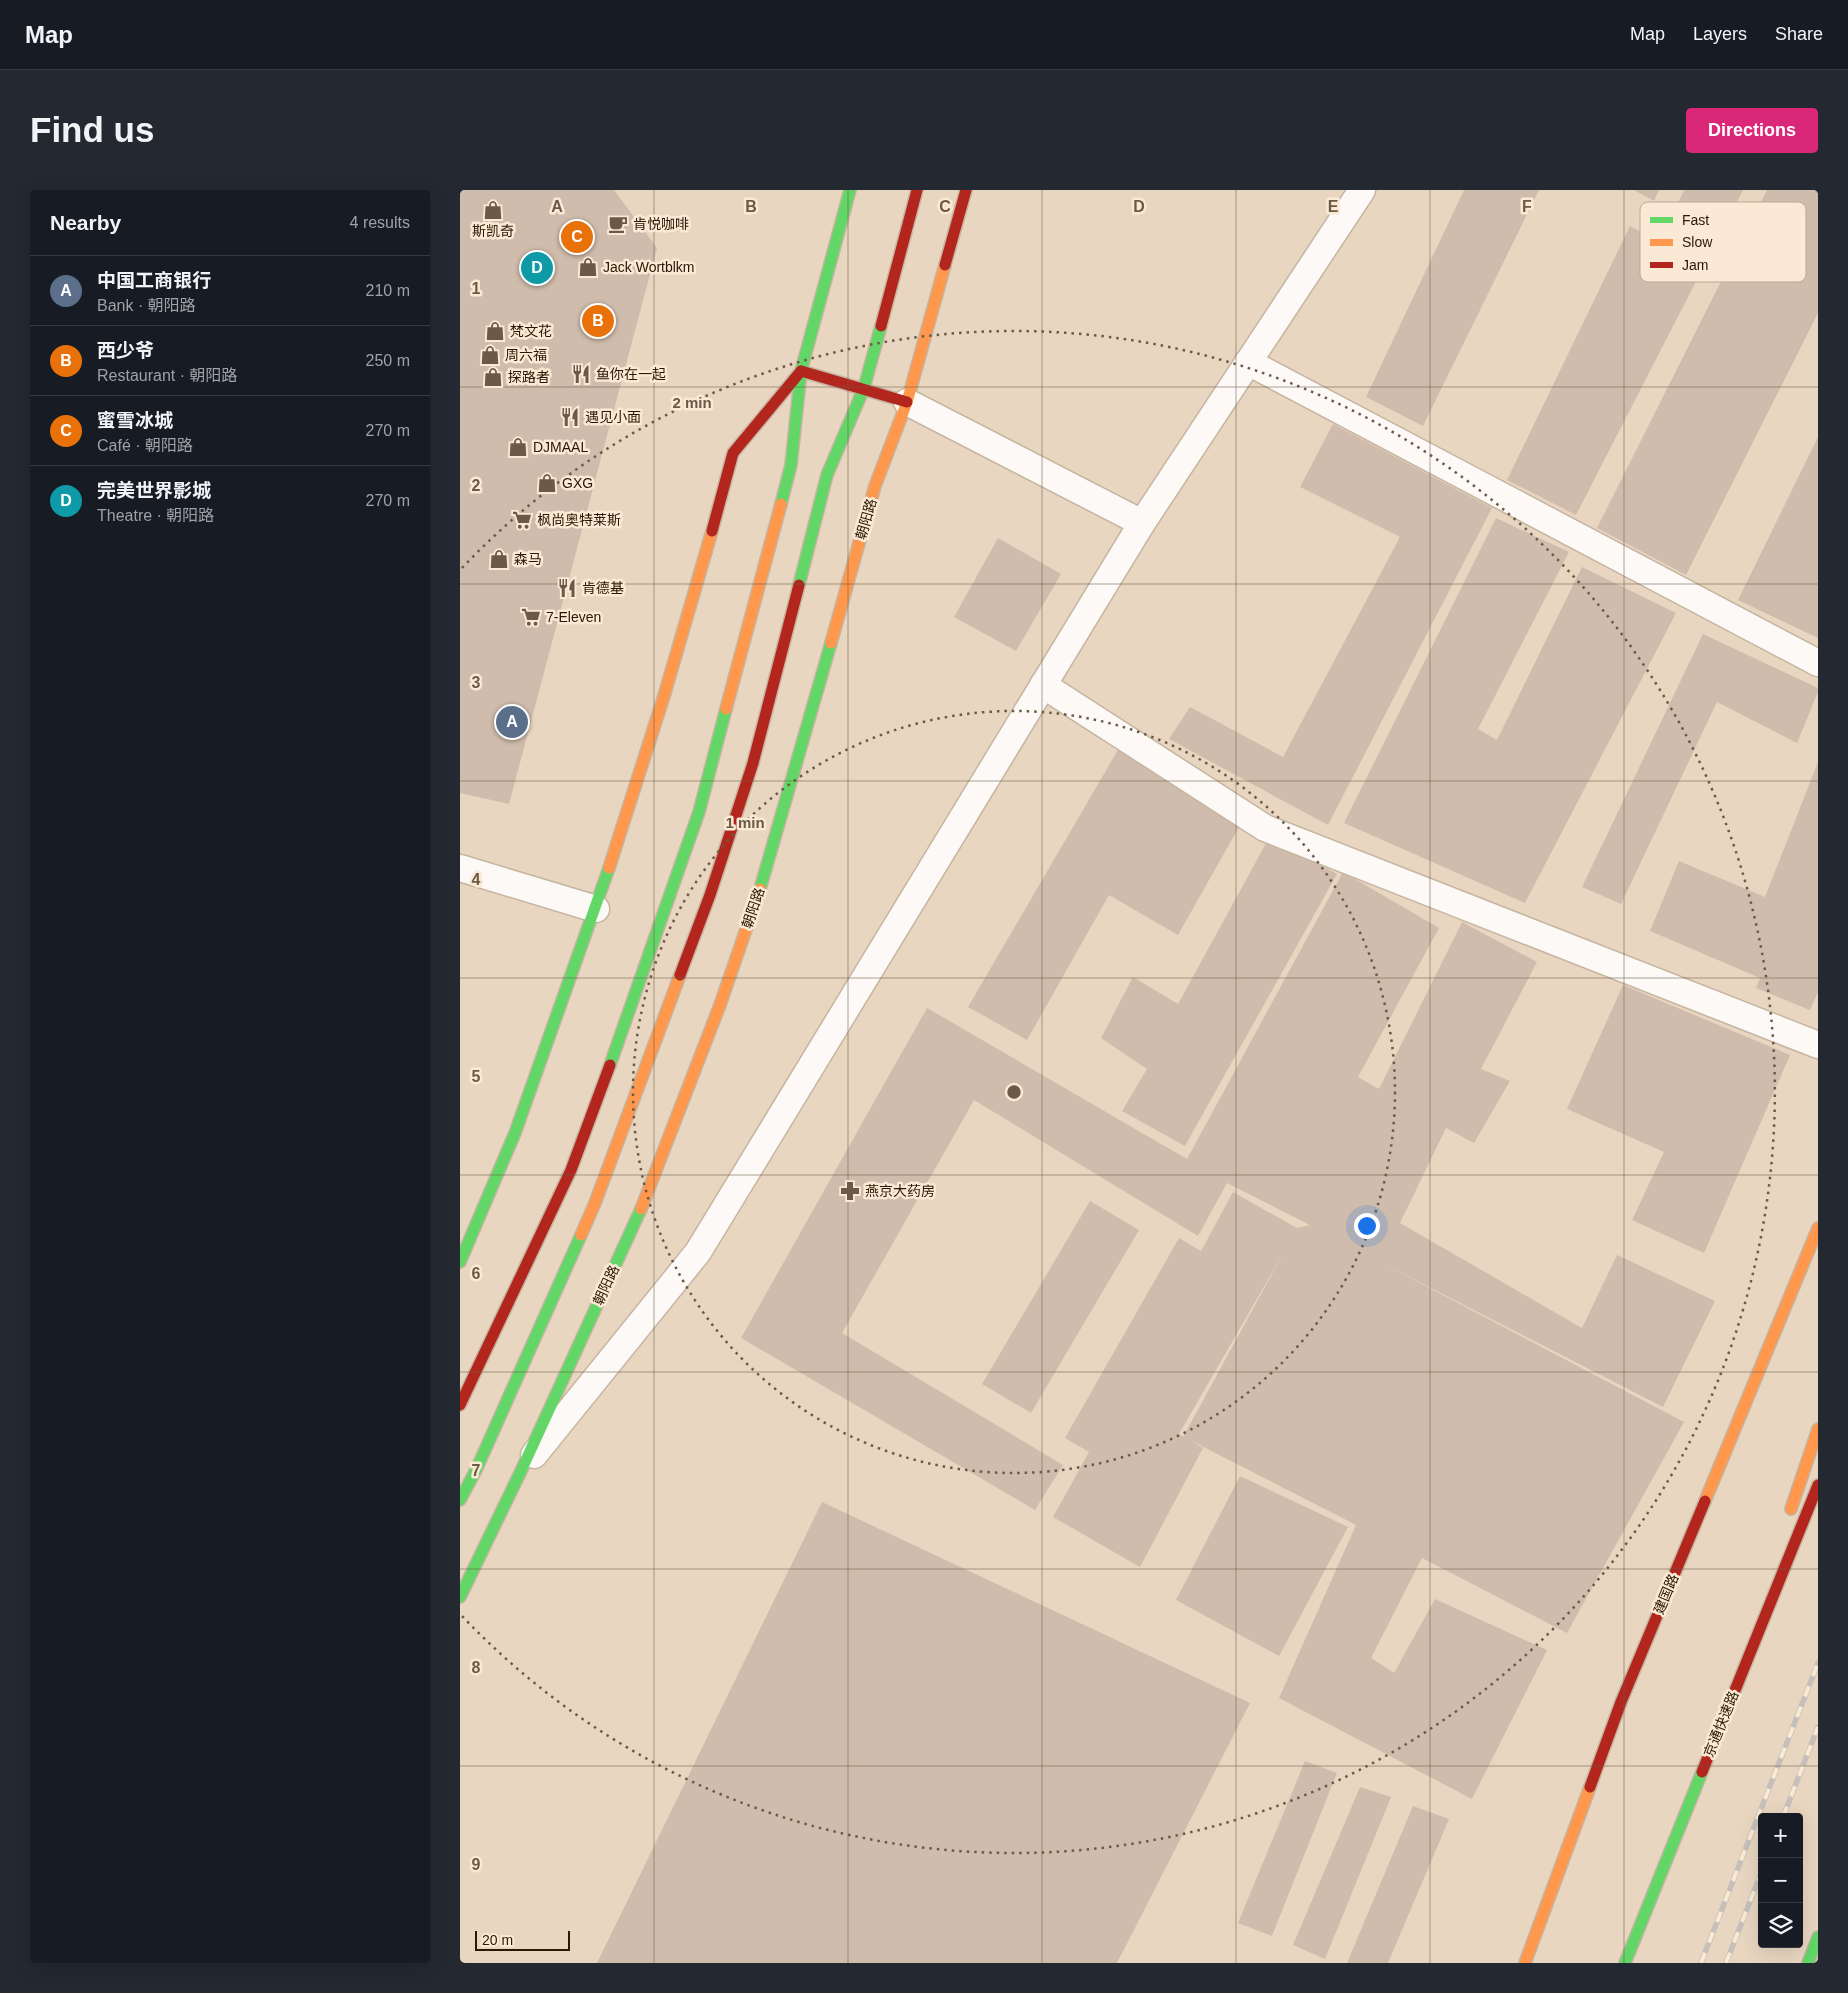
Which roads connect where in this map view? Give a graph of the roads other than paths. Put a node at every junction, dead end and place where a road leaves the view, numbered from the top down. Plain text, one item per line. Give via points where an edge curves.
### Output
1 (850, 190) edge
2 (917, 190) edge
3 (966, 190) edge
4 (1362, 190) edge
5 (1248, 362) junction
6 (800, 371) junction
7 (864, 388) junction
8 (907, 402) junction
9 (1142, 523) junction
10 (1818, 663) edge
11 (1043, 685) junction
12 (460, 868) edge
13 (596, 909) junction
14 (1818, 1045) edge
15 (1818, 1228) edge
16 (460, 1262) edge
17 (460, 1405) edge
18 (1818, 1430) edge
19 (521, 1471) junction
20 (1818, 1485) edge
21 (460, 1500) edge
22 (1786, 1523) dead end
23 (1767, 1579) dead end
24 (460, 1596) edge
25 (1703, 1766) junction
26 (1818, 1937) edge
27 (1525, 1963) edge
28 (1625, 1963) edge
29 (1808, 1963) edge

1 - 6 main road
2 - 7 main road
3 - 8 main road, 朝阳路
4 - 5 street
5 - 9 street
5 - 10 street
6 - 7 main road
6 - 13 main road via 734,453 664,696
6 - 17 main road via 791,465 699,812 571,1170
7 - 8 main road
7 - 21 main road via 827,475 753,763 710,895 595,1203
8 - 9 street
8 - 19 main road, 朝阳路 via 875,486 770,859 720,1005 651,1187
9 - 11 street
11 - 14 street via 1265,828
11 - 19 street via 698,1252
12 - 13 street
13 - 16 main road via 515,1133
15 - 27 main road, 建国路 via 1621,1702
18 - 22 main road
19 - 24 main road, 朝阳路
20 - 25 main road, 京通快速路
23 - 25 main road
25 - 28 main road, 京通快速路
26 - 29 main road

